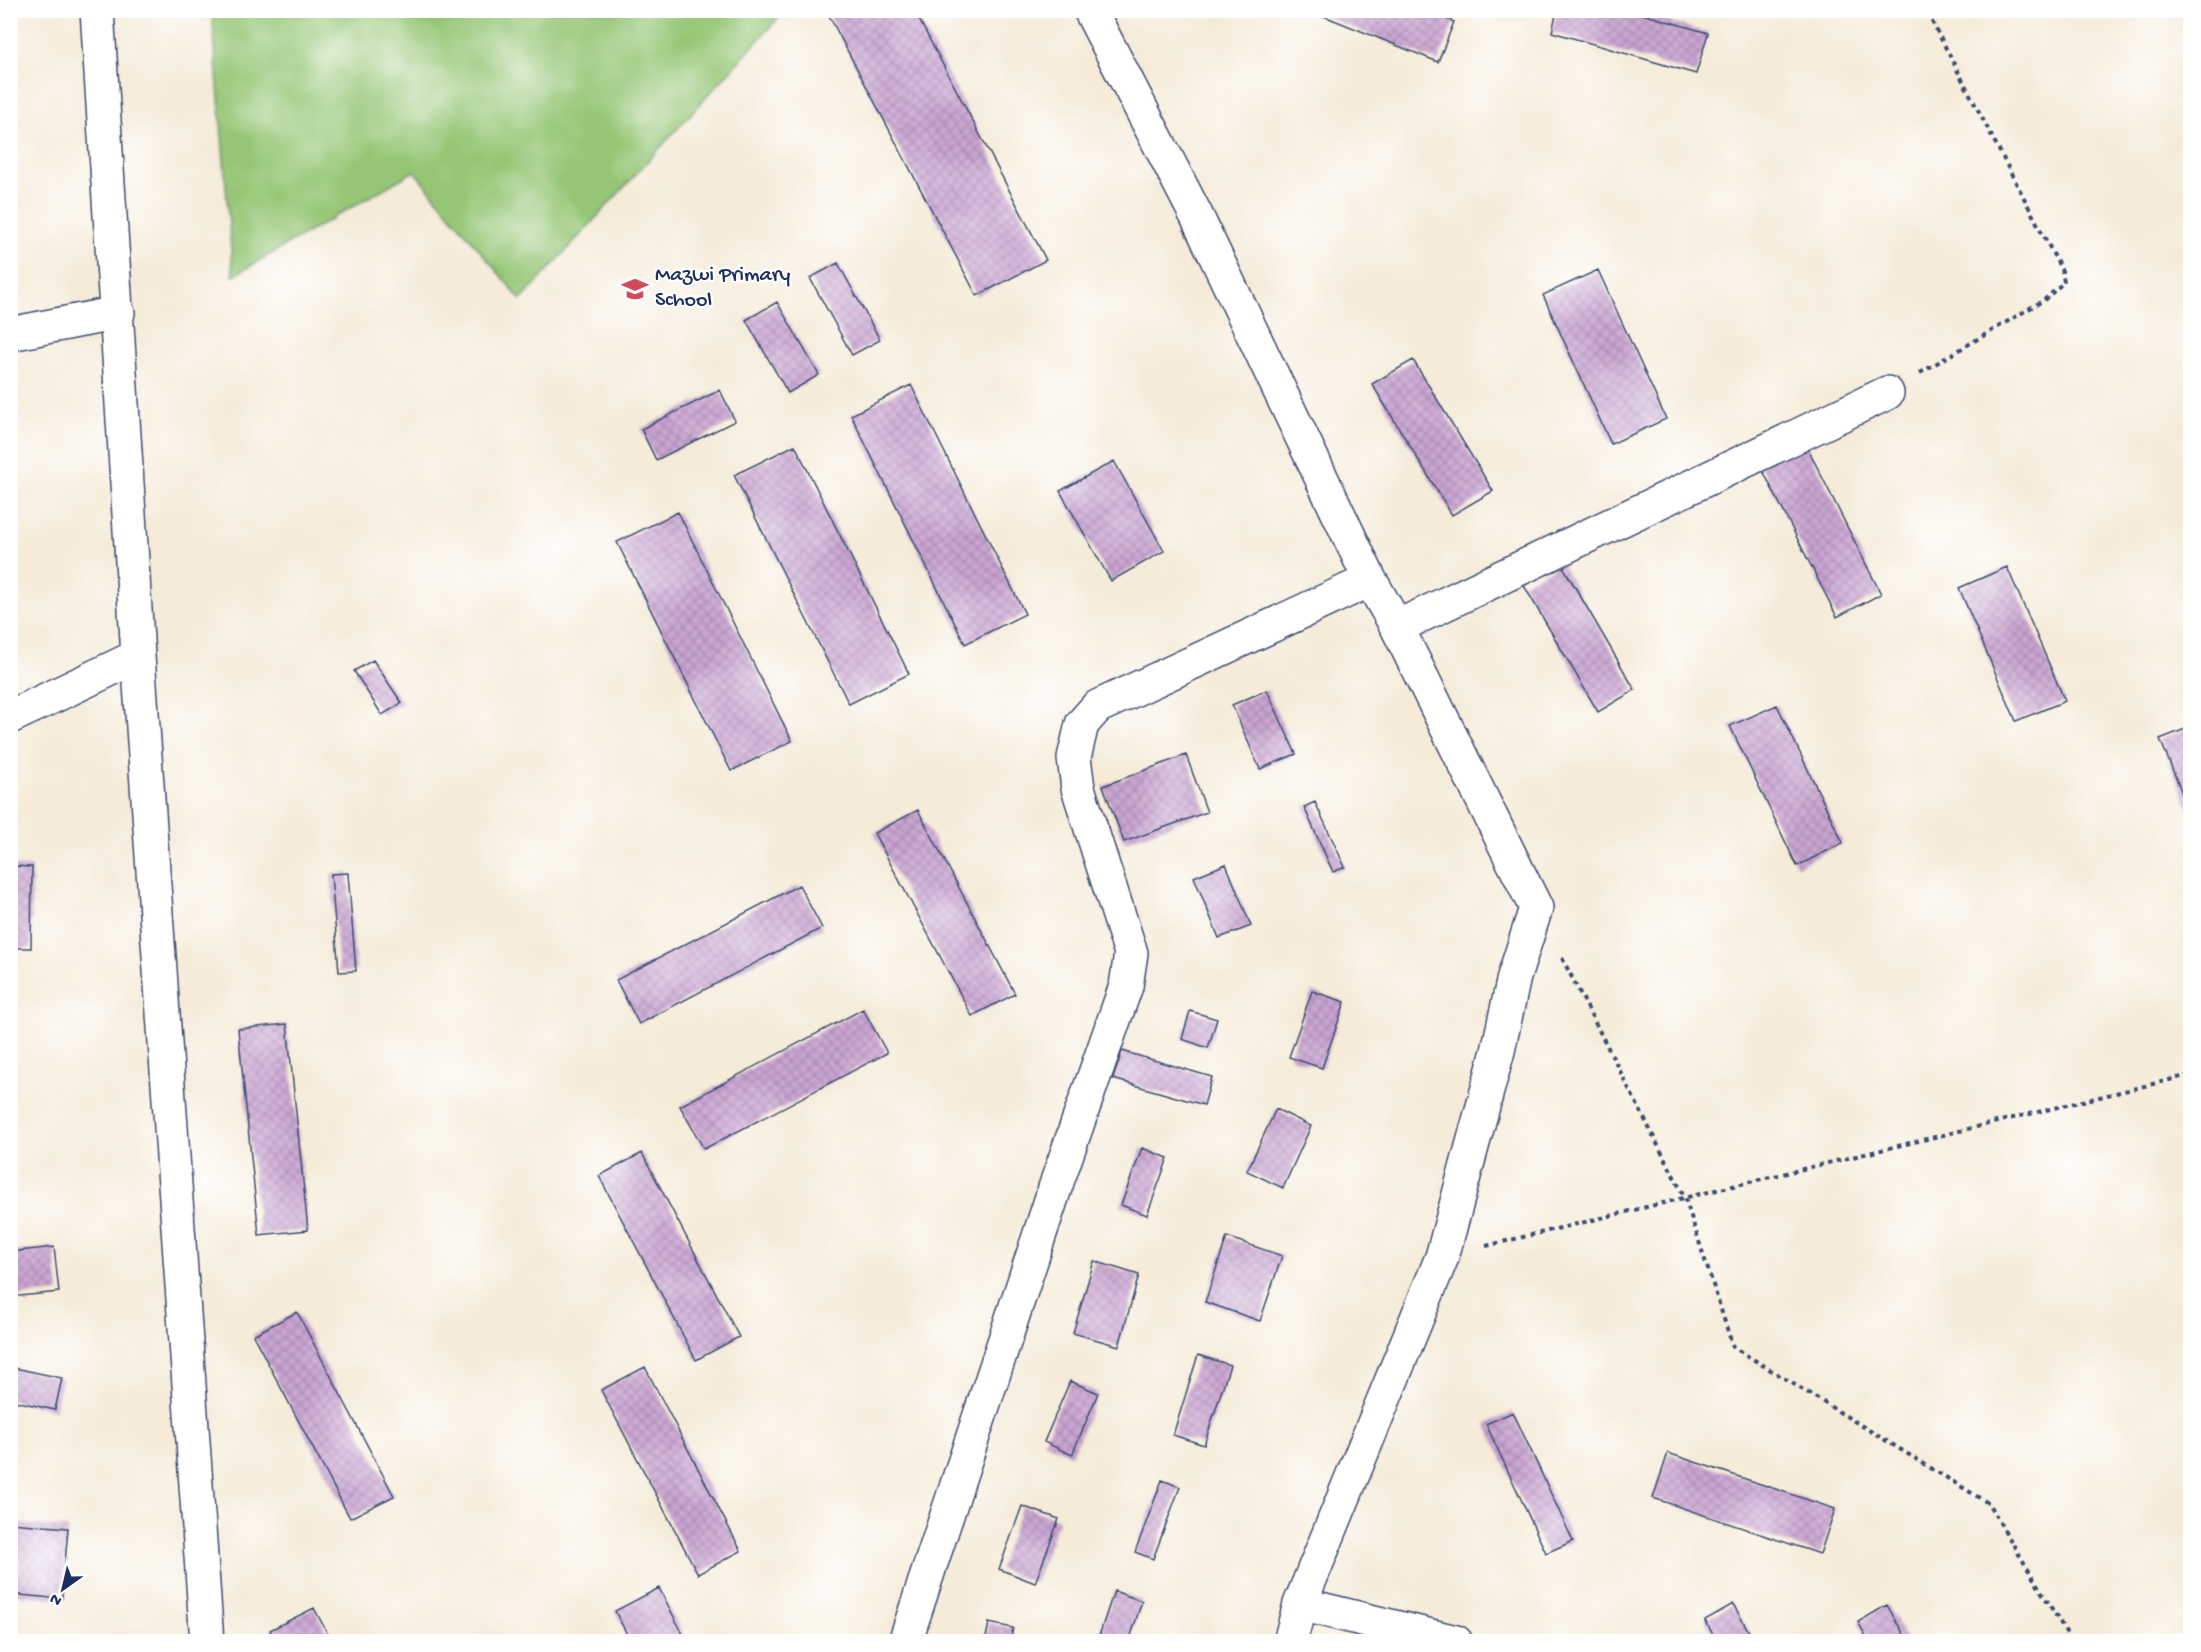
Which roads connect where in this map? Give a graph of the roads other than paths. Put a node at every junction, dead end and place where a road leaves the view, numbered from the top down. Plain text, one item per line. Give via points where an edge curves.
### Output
1 (97, 10) edge
2 (1090, 10) edge
3 (118, 313) junction
4 (10, 334) edge
5 (1887, 393) road end
6 (1370, 580) junction
7 (1397, 627) junction
8 (138, 656) junction
9 (10, 717) edge
10 (1300, 1604) junction
11 (207, 1641) edge
12 (905, 1641) edge
13 (1290, 1641) edge
14 (1456, 1641) edge

1 - 3 street
2 - 6 street via 1201,225
3 - 4 street
3 - 8 street
5 - 7 street
6 - 7 street
6 - 12 street via 1097,707 1082,724 1074,758 1078,788 1131,953 1126,986
7 - 10 street via 1536,908 1514,977 1442,1257
8 - 9 street
8 - 11 street
10 - 13 street
10 - 14 street

